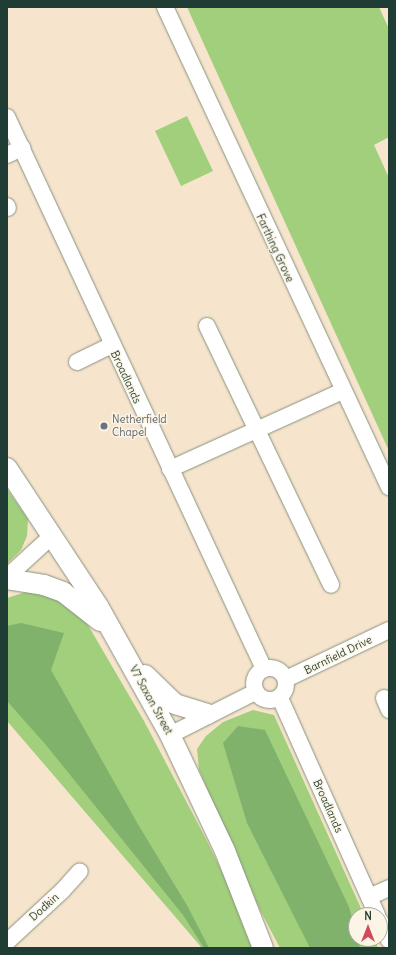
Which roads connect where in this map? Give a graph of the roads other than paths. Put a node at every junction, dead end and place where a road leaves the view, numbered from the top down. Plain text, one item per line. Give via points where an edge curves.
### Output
1 (164, 7) edge
2 (7, 117) edge
3 (22, 148) junction
4 (7, 155) edge
5 (207, 326) dead end
6 (112, 345) junction
7 (77, 362) dead end
8 (343, 391) junction
9 (257, 430) junction
10 (7, 468) edge
11 (170, 469) junction
12 (389, 488) edge
13 (53, 535) junction
14 (7, 578) edge
15 (331, 586) dead end
16 (389, 630) edge
17 (112, 631) junction
18 (124, 651) junction
19 (264, 669) junction
20 (286, 679) junction
21 (255, 692) junction
22 (280, 698) junction
23 (208, 714) junction
24 (170, 735) junction
25 (80, 871) dead end
26 (389, 888) edge
27 (369, 898) junction
28 (373, 907) edge
29 (7, 942) edge
30 (263, 948) edge

1 - 8 street, Farthing Grove
2 - 3 street, Broadlands
3 - 4 street
3 - 6 street, Broadlands
5 - 9 street
6 - 7 street
6 - 11 street, Broadlands
8 - 9 street
8 - 12 street, Farthing Grove
9 - 11 street
9 - 15 street
10 - 13 main road, V7 Saxon Street
11 - 19 street, Broadlands
13 - 14 street
13 - 17 main road, V7 Saxon Street
14 - 17 main road via 44,585 63,592
16 - 20 street, Barnfield Drive
17 - 18 main road, V7 Saxon Street
18 - 23 main road via 172,702
18 - 24 main road, V7 Saxon Street
19 - 20 street via 276,669
19 - 21 street via 254,681
20 - 22 street via 286,688
21 - 22 street via 269,701
21 - 23 street
22 - 27 street, Broadlands
23 - 24 street
24 - 30 main road, V7 Saxon Street via 226,851
25 - 29 street, Dodkin
26 - 27 street
27 - 28 street, Broadlands

